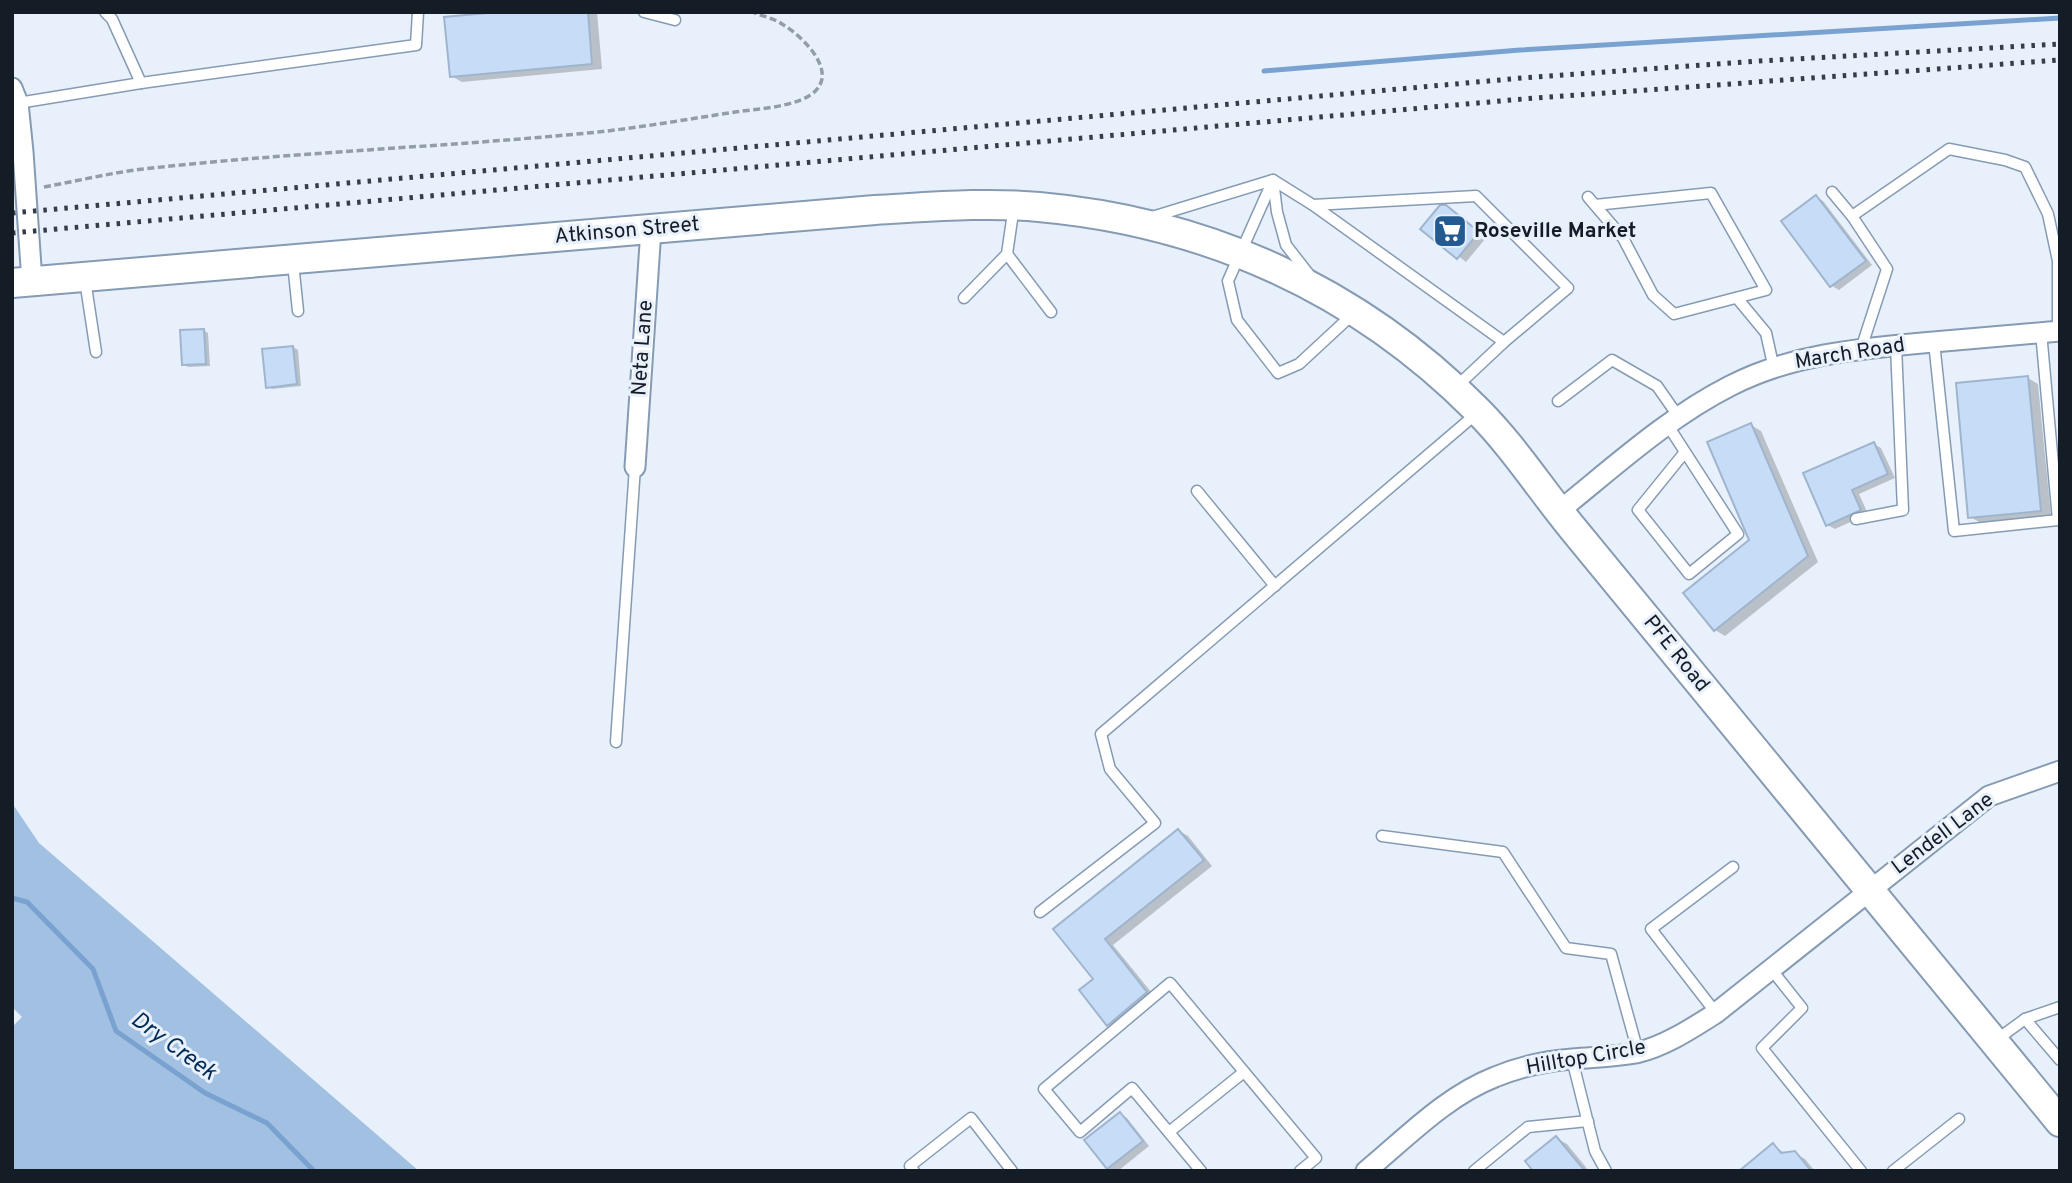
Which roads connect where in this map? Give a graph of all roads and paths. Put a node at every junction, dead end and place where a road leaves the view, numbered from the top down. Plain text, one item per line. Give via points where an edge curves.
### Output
1 (105, 12) edge
2 (418, 12) edge
3 (644, 12) edge
4 (752, 12) edge
5 (675, 20) dead end
6 (141, 83) junction
7 (15, 95) edge
8 (1273, 180) junction
9 (26, 190) junction
10 (1832, 192) dead end
11 (1313, 205) junction
12 (1014, 206) junction
13 (1852, 216) junction
14 (1135, 222) junction
15 (651, 229) junction
16 (1239, 252) junction
17 (1007, 254) junction
18 (293, 259) junction
19 (84, 276) junction
20 (22, 282) edge
21 (1324, 293) junction
22 (964, 298) dead end
23 (1737, 298) junction
24 (298, 311) dead end
25 (1051, 312) dead end
26 (1355, 312) junction
27 (2053, 331) edge
28 (1504, 342) junction
29 (1934, 342) junction
30 (1896, 346) junction
31 (1861, 349) junction
32 (96, 352) dead end
33 (1774, 369) junction
34 (1454, 388) junction
35 (1558, 401) dead end
36 (1479, 412) junction
37 (1672, 420) junction
38 (1685, 452) junction
39 (635, 467) joint
40 (1197, 491) dead end
41 (1559, 511) junction
42 (1856, 519) dead end
43 (1275, 586) junction
44 (616, 741) dead end
45 (2060, 771) edge
46 (1382, 836) dead end
47 (1733, 867) dead end
48 (1870, 889) junction
49 (1040, 912) dead end
50 (1771, 969) junction
51 (2060, 1007) edge
52 (1716, 1013) junction
53 (2025, 1019) junction
54 (1994, 1042) junction
55 (1638, 1052) junction
56 (1572, 1059) junction
57 (2060, 1059) edge
58 (1244, 1072) junction
59 (1959, 1119) dead end
60 (1588, 1121) junction
61 (2060, 1122) edge
62 (1169, 1132) junction
63 (914, 1171) edge
64 (1012, 1171) edge
65 (1201, 1171) edge
66 (1300, 1171) edge
67 (1366, 1171) edge
68 (1474, 1171) edge
69 (1606, 1171) edge
70 (1861, 1171) edge
71 (1893, 1171) edge

1 - 6 lane
2 - 6 lane via 416,45
3 - 5 lane
4 - 9 path via 781,23 820,60 822,78 817,89 803,99 639,127 140,169
6 - 7 lane
7 - 9 street
8 - 11 lane
8 - 14 lane
8 - 16 lane
8 - 21 lane via 1286,244
9 - 20 street
10 - 13 lane
11 - 28 lane
11 - 28 lane via 1476,196 1567,288
12 - 14 main road, Atkinson Street
12 - 15 main road, Atkinson Street via 888,209
12 - 17 lane
13 - 27 lane via 1949,149 2025,167 2048,214 2058,261
13 - 31 lane via 1887,269
14 - 16 main road, Atkinson Street
15 - 18 main road, Atkinson Street
15 - 39 street, Neta Lane
16 - 21 main road, PFE Road
16 - 26 lane via 1228,281 1237,320 1278,373 1299,364
17 - 22 lane
17 - 25 lane
18 - 19 main road, Atkinson Street
18 - 24 lane
19 - 20 main road, Atkinson Street
19 - 32 lane
21 - 26 main road, PFE Road
23 - 23 lane via 1674,314 1653,295 1623,238 1591,201 1711,193 1766,290
23 - 33 lane via 1766,333
26 - 34 main road, PFE Road
27 - 29 street, March Road
27 - 29 lane via 2058,520 1954,531
28 - 34 lane
29 - 30 street, March Road
30 - 31 street, March Road
30 - 42 lane via 1903,510
31 - 33 street, March Road
33 - 37 street, March Road via 1733,384
34 - 36 main road, PFE Road
35 - 37 lane via 1612,360 1657,386
36 - 41 main road, PFE Road
36 - 43 lane
37 - 38 lane
37 - 41 street, March Road
38 - 38 lane via 1738,534 1689,574 1638,510
39 - 44 lane
40 - 43 lane
41 - 48 main road, PFE Road
43 - 49 lane via 1101,734 1110,769 1155,823
45 - 48 street, Lendell Lane via 1989,796
46 - 55 lane via 1503,852 1566,948 1611,954
47 - 52 lane via 1651,929
48 - 50 street, Hilltop Circle
48 - 54 main road, PFE Road
50 - 52 street, Hilltop Circle
50 - 70 lane via 1802,1008 1762,1048
51 - 53 lane
52 - 55 street, Hilltop Circle via 1680,1036
53 - 54 lane
53 - 57 lane
54 - 61 main road, PFE Road
55 - 56 street, Hilltop Circle
56 - 60 lane
56 - 67 street, Hilltop Circle via 1532,1064 1469,1089
58 - 62 lane
58 - 62 lane via 1170,984 1044,1089 1080,1132 1132,1088
58 - 66 lane via 1315,1158
59 - 71 lane
60 - 68 lane via 1528,1127
60 - 69 lane via 1595,1151
62 - 65 lane
63 - 64 lane via 910,1166 971,1118

